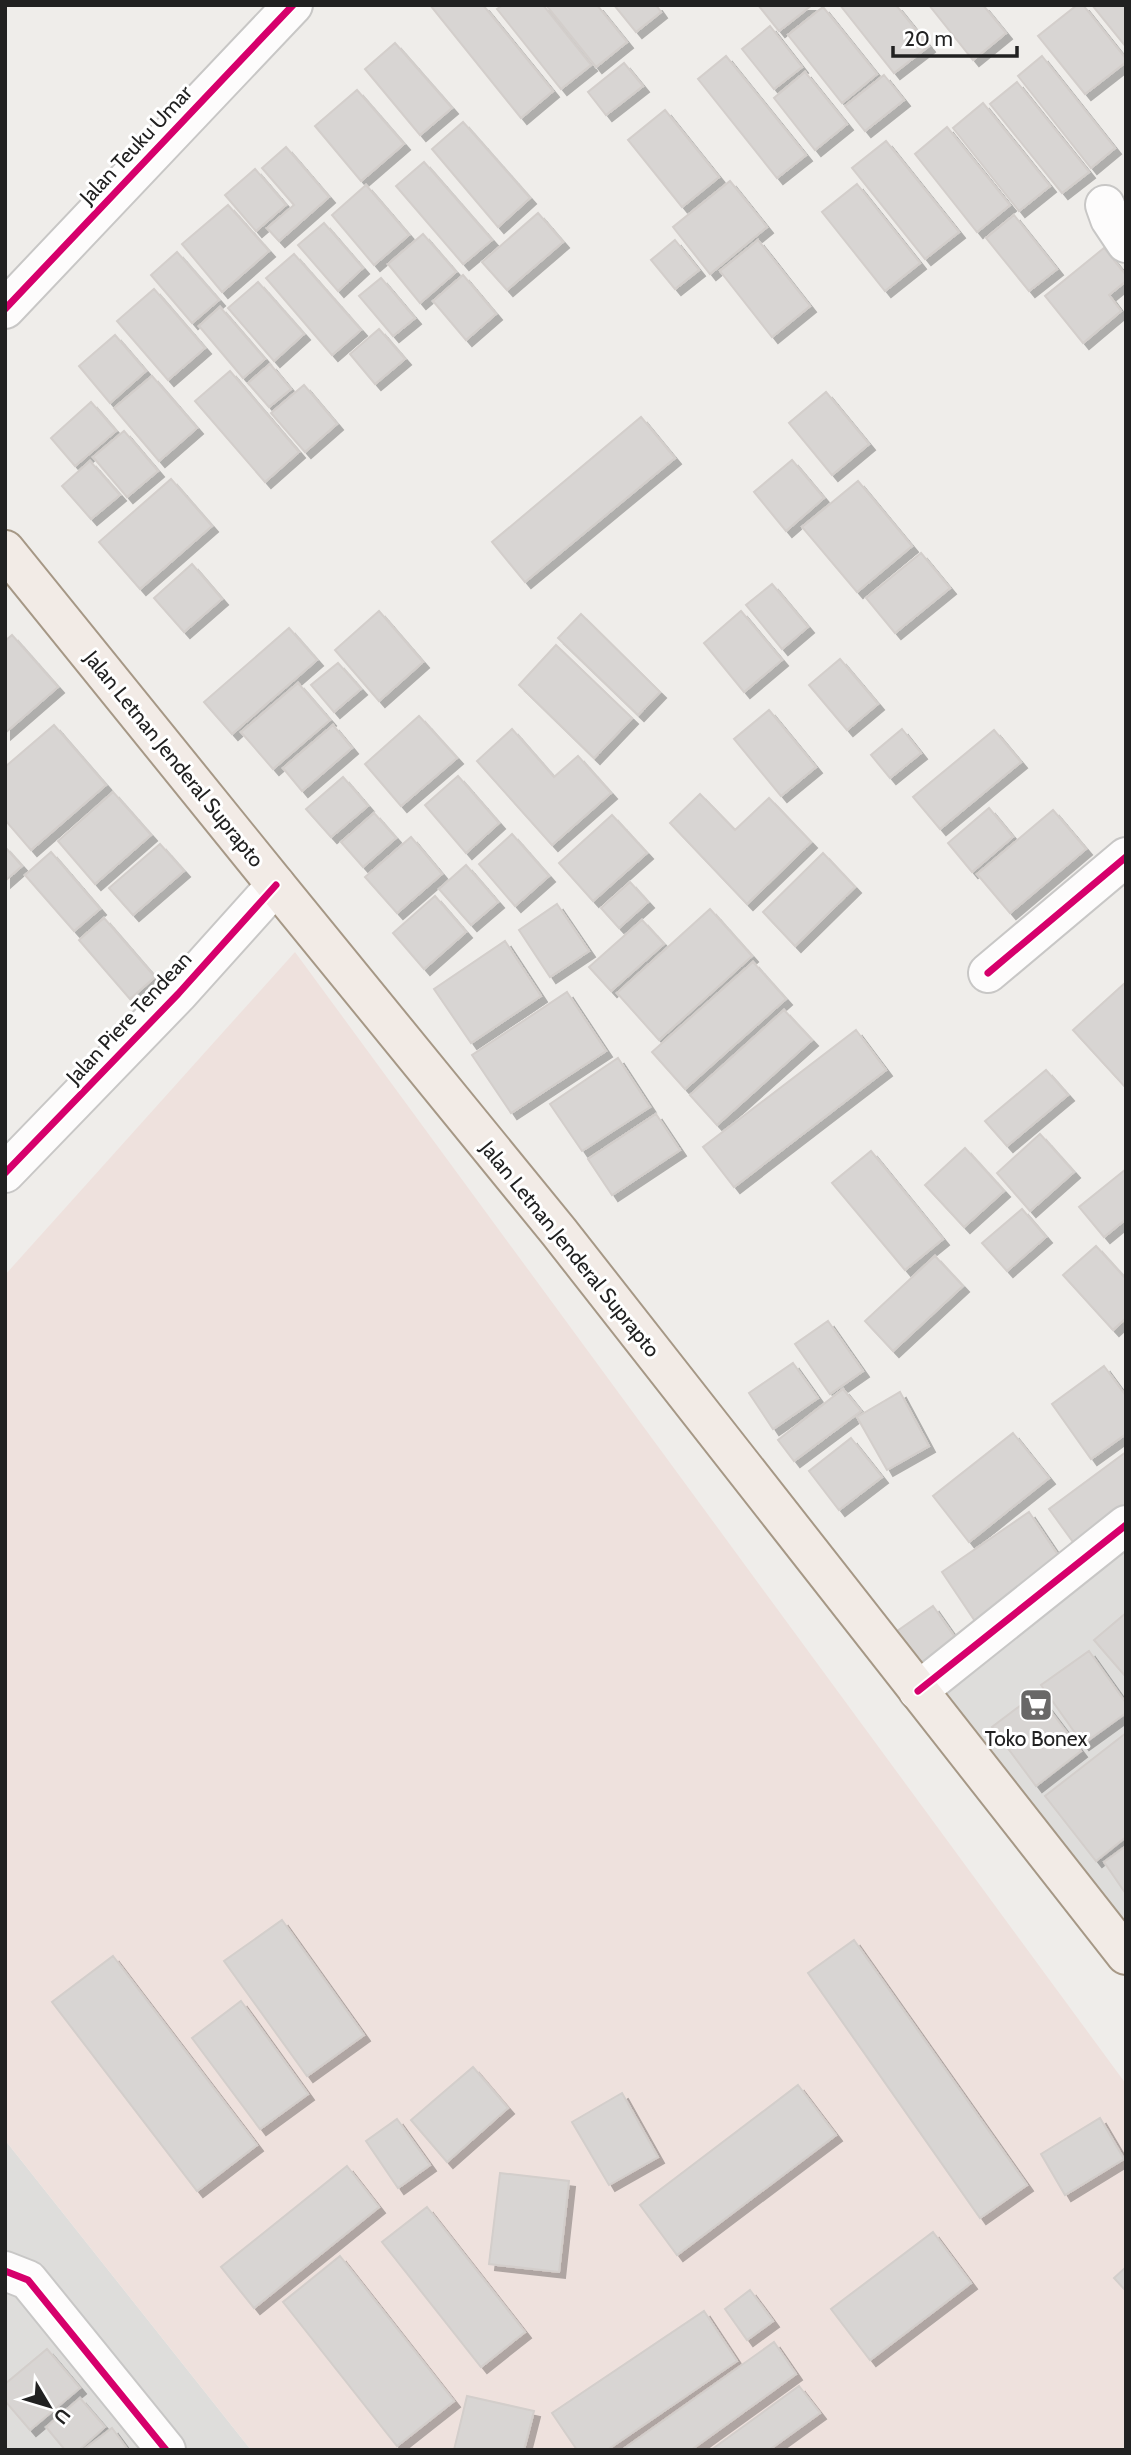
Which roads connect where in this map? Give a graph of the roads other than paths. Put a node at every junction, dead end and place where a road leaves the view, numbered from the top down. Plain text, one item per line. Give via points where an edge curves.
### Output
1 (293, 5) edge
2 (1105, 205) dead end
3 (1126, 243) edge
4 (5, 309) edge
5 (5, 550) edge
6 (1126, 856) edge
7 (276, 885) junction
8 (988, 973) dead end
9 (5, 1173) edge
10 (1126, 1525) edge
11 (918, 1691) junction
12 (1126, 1955) edge
13 (5, 2271) edge
14 (166, 2450) edge

1 - 4 street, Jalan Teuku Umar
2 - 3 street
5 - 7 main road, Jalan Letnan Jenderal Suprapto
6 - 8 street
7 - 9 street, Jalan Piere Tendean
7 - 11 main road, Jalan Letnan Jenderal Suprapto via 559,1232
10 - 11 street
11 - 12 main road, Jalan Letnan Jenderal Suprapto
13 - 14 street via 28,2280

